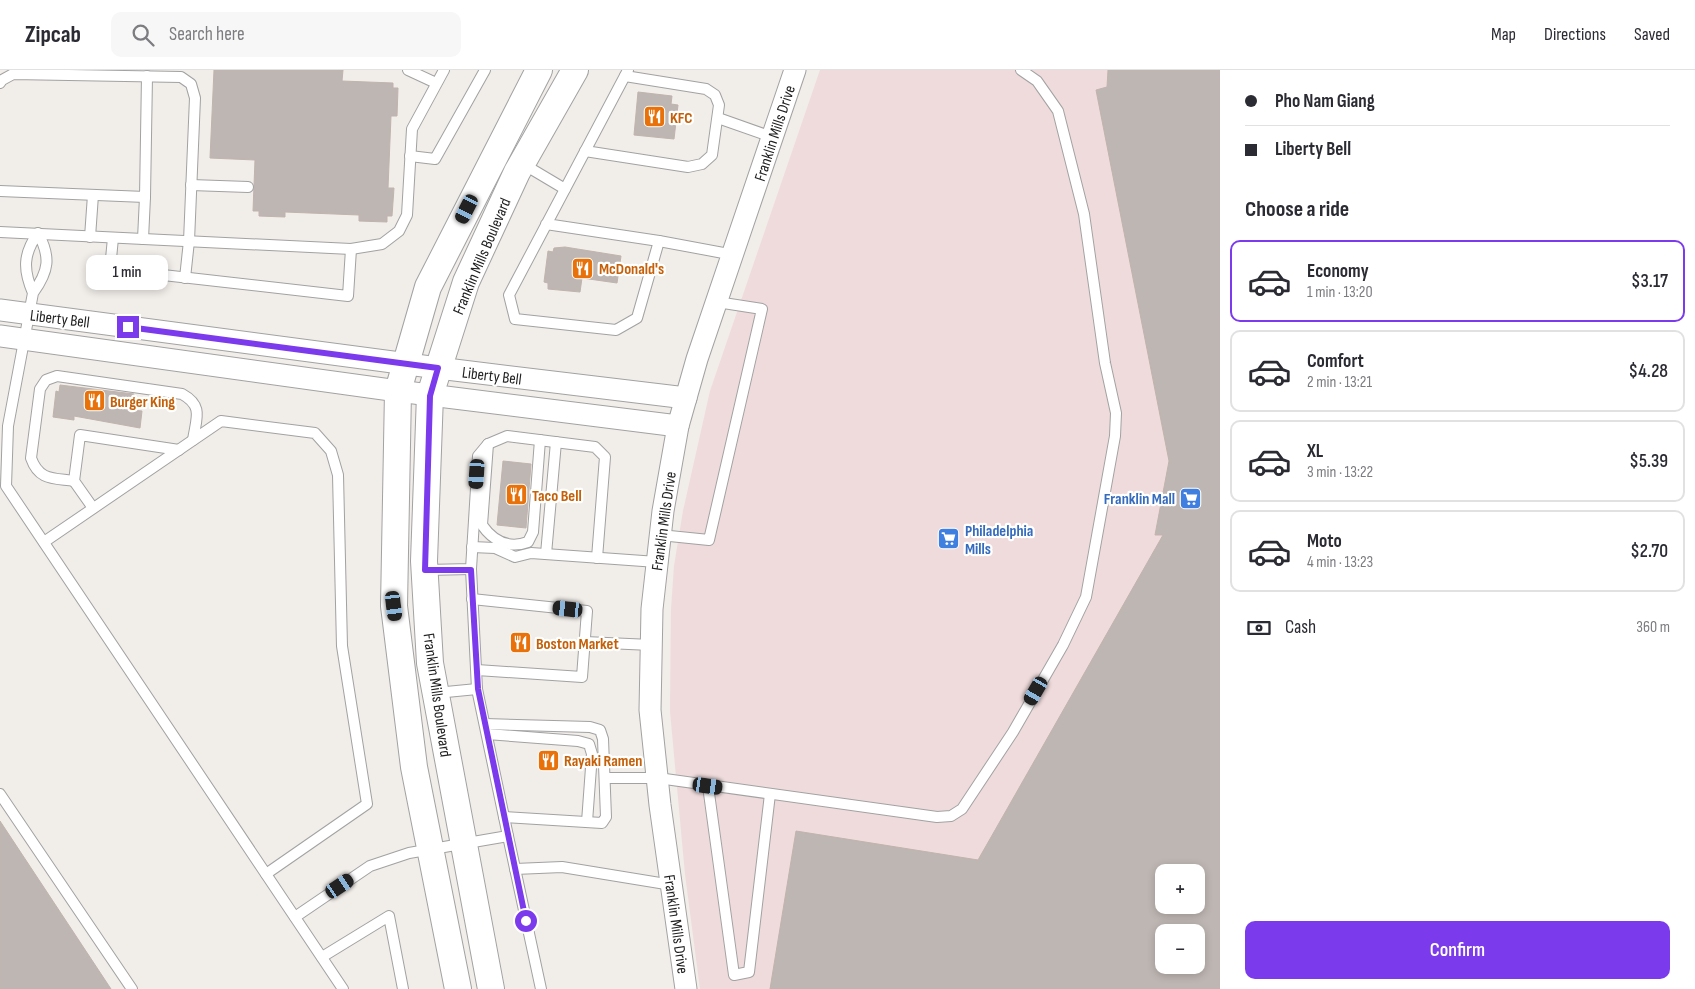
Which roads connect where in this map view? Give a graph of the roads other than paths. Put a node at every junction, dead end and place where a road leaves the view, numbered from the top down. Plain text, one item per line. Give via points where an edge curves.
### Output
1 (408, 70) edge
2 (444, 70) edge
3 (486, 70) edge
4 (539, 70) edge
5 (575, 70) edge
6 (795, 70) edge
7 (1021, 70) edge
8 (627, 73) edge
9 (147, 76) junction
10 (0, 83) edge
11 (436, 83) junction
12 (718, 118) junction
13 (772, 137) junction
14 (585, 151) junction
15 (410, 156) junction
16 (522, 163) junction
17 (191, 185) junction
18 (248, 187) dead end
19 (565, 189) junction
20 (0, 191) edge
21 (93, 195) junction
22 (145, 197) junction
23 (546, 224) junction
24 (0, 232) edge
25 (38, 233) junction
26 (90, 237) junction
27 (113, 238) junction
28 (143, 239) junction
29 (189, 241) junction
30 (659, 241) junction
31 (351, 249) junction
32 (734, 255) junction
33 (185, 278) junction
34 (33, 293) junction
35 (717, 302) junction
36 (0, 310) edge
37 (29, 314) junction
38 (0, 336) edge
39 (26, 340) junction
40 (406, 364) junction
41 (438, 368) junction
42 (398, 391) junction
43 (430, 396) junction
44 (686, 398) junction
45 (678, 426) junction
46 (193, 440) junction
47 (540, 440) junction
48 (4, 442) edge
49 (556, 442) junction
50 (488, 444) junction
51 (178, 450) junction
52 (74, 481) junction
53 (93, 508) junction
54 (660, 535) junction
55 (44, 542) junction
56 (472, 547) junction
57 (546, 554) junction
58 (597, 558) junction
59 (657, 562) junction
60 (425, 570) junction
61 (471, 570) junction
62 (472, 599) junction
63 (585, 642) junction
64 (651, 645) junction
65 (477, 670) junction
66 (478, 689) junction
67 (435, 693) junction
68 (486, 729) junction
69 (605, 778) junction
70 (658, 778) junction
71 (708, 786) junction
72 (0, 794) edge
73 (770, 794) junction
74 (504, 818) junction
75 (587, 822) junction
76 (508, 836) junction
77 (463, 844) junction
78 (430, 849) junction
79 (515, 869) junction
80 (266, 874) junction
81 (672, 885) junction
82 (295, 917) junction
83 (322, 957) junction
84 (132, 989) edge
85 (343, 989) edge
86 (403, 989) edge
87 (458, 989) edge
88 (491, 989) edge
89 (541, 989) edge
90 (686, 989) edge

1 - 11 lane
2 - 11 lane
3 - 15 lane via 435,159
4 - 40 street, Franklin Mills Boulevard via 428,287
5 - 16 street, Franklin Mills Boulevard
6 - 13 street, Franklin Mills Drive
7 - 73 lane via 1036,81 1058,111 1084,214 1116,413 1112,458 1086,597 1063,645 1013,732 962,809 951,816 937,818
8 - 12 lane via 706,89 715,95 720,105
8 - 14 lane
9 - 10 lane via 13,74
9 - 17 lane via 181,77 191,84 195,98
9 - 22 lane
11 - 15 lane via 412,129
12 - 13 lane
12 - 14 lane via 712,155 702,164 688,167
13 - 32 street, Franklin Mills Drive
14 - 19 lane
15 - 31 lane via 408,215 399,231 382,244
16 - 19 lane
16 - 41 street, Franklin Mills Boulevard via 466,282
17 - 18 lane
17 - 29 lane
19 - 23 lane
20 - 21 lane
21 - 22 lane
21 - 26 lane
22 - 28 lane
23 - 30 lane
23 - 30 lane via 509,295 515,319 616,330 637,318
24 - 25 lane
25 - 26 lane
25 - 34 lane via 27,248 25,276
25 - 34 lane via 47,250 44,277
26 - 27 lane
27 - 28 lane
27 - 33 lane via 110,269
28 - 29 lane
29 - 31 lane
29 - 33 lane
30 - 32 lane
31 - 33 lane via 348,296
32 - 35 street, Franklin Mills Drive
34 - 37 lane
35 - 44 street, Franklin Mills Drive
35 - 54 lane via 762,309 709,540
36 - 37 street, Liberty Bell
37 - 39 lane
37 - 40 street, Liberty Bell
38 - 39 street, Liberty Bell
39 - 42 street, Liberty Bell
39 - 48 lane
40 - 41 street, Liberty Bell
40 - 42 street, Franklin Mills Boulevard
41 - 43 street, Franklin Mills Boulevard
41 - 44 street, Liberty Bell
42 - 43 street, Liberty Bell
42 - 78 street, Franklin Mills Boulevard via 394,606 414,767
43 - 45 street, Liberty Bell
43 - 60 street, Franklin Mills Boulevard
44 - 45 street, Franklin Mills Drive
45 - 54 street, Franklin Mills Drive
46 - 51 lane
46 - 52 lane via 197,410 193,401 182,394 56,376 46,380 40,389 31,458 35,469 44,476
46 - 80 lane via 221,421 315,433 331,451 338,475 342,646 367,804
47 - 49 lane
47 - 50 lane via 507,436
47 - 50 lane via 533,532 528,542 518,546 490,537 482,526
48 - 55 lane via 6,486
49 - 57 lane
49 - 58 lane via 596,447 605,457
50 - 56 lane via 478,456
51 - 52 lane via 80,435
51 - 53 lane
52 - 53 lane
53 - 55 lane
54 - 59 street, Franklin Mills Drive
55 - 80 lane
56 - 57 lane via 495,548 515,556
56 - 61 lane
57 - 58 lane
58 - 59 lane
59 - 64 street, Franklin Mills Drive
60 - 61 lane
60 - 67 street, Franklin Mills Boulevard via 430,663
61 - 62 lane
62 - 63 lane via 587,611
62 - 65 lane
63 - 64 lane
63 - 65 lane via 582,677
64 - 70 street, Franklin Mills Drive via 650,710
65 - 66 lane
66 - 67 lane
66 - 68 lane
67 - 77 street, Franklin Mills Boulevard
68 - 69 lane via 590,727 600,730
68 - 74 lane
68 - 75 lane via 589,744 592,754
69 - 70 lane
69 - 75 lane via 606,817 602,823
70 - 71 lane
70 - 81 street, Franklin Mills Drive
71 - 73 lane
71 - 73 lane via 734,974 749,972
72 - 84 lane
74 - 75 lane
74 - 76 lane
76 - 77 lane
76 - 79 lane
77 - 78 lane
77 - 88 street, Franklin Mills Boulevard
78 - 82 lane via 370,866
78 - 87 street, Franklin Mills Boulevard
79 - 81 lane via 562,867
79 - 89 lane
80 - 82 lane
81 - 90 street, Franklin Mills Drive
82 - 83 lane
83 - 85 lane
83 - 86 lane via 389,916

